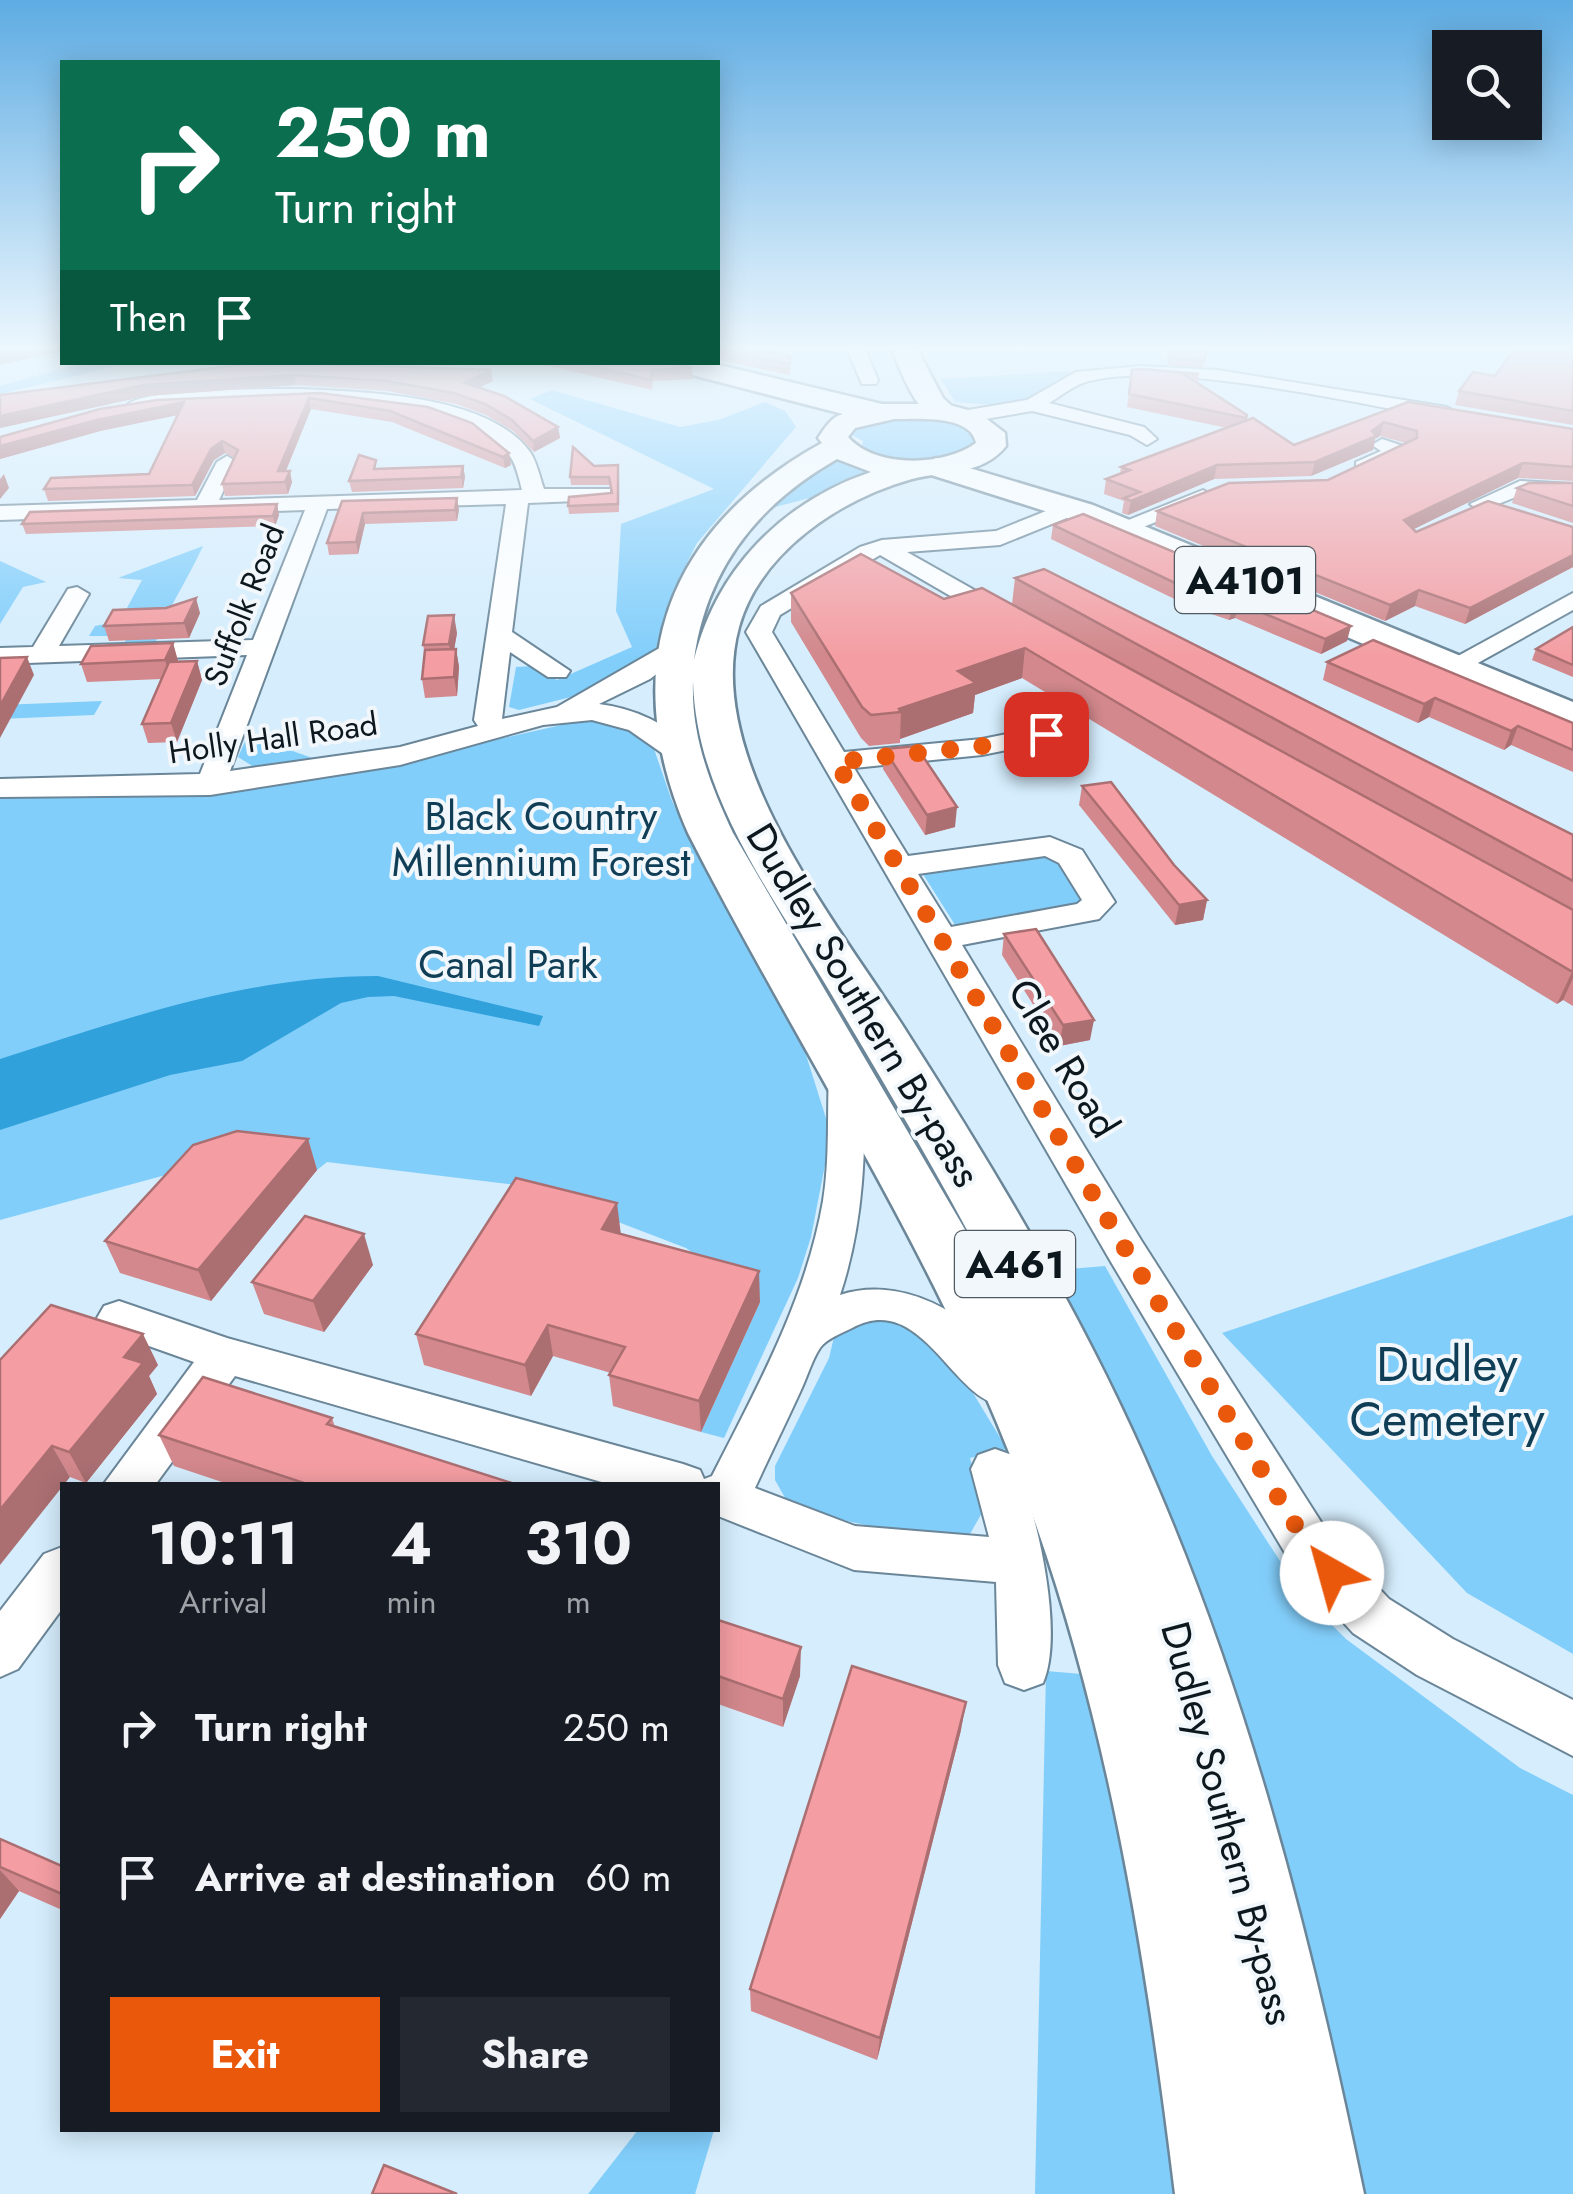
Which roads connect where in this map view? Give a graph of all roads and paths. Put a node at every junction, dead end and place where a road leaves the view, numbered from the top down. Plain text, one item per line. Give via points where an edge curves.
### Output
1 (517, 451) edge
2 (791, 451) edge
3 (820, 451) edge
4 (850, 451) edge
5 (944, 451) edge
6 (1000, 451) edge
7 (1396, 451) edge
8 (227, 462) edge
9 (927, 468) junction
10 (1350, 471) edge
11 (1480, 478) edge
12 (1222, 488) edge
13 (1513, 489) junction
14 (1564, 489) edge
15 (602, 494) edge
16 (526, 497) junction
17 (754, 498) junction
18 (318, 504) junction
19 (205, 506) junction
20 (1071, 508) junction
21 (0, 513) edge
22 (1518, 516) edge
23 (1122, 528) junction
24 (882, 547) junction
25 (77, 594) dead end
26 (1573, 600) edge
27 (1035, 634) edge
28 (500, 635) junction
29 (261, 646) junction
30 (678, 646) junction
31 (42, 654) junction
32 (0, 656) edge
33 (1449, 668) junction
34 (557, 671) dead end
35 (1573, 716) edge
36 (550, 717) junction
37 (495, 731) junction
38 (1046, 734) dead end
39 (679, 752) junction
40 (836, 762) junction
41 (210, 786) junction
42 (0, 788) edge
43 (898, 866) junction
44 (941, 939) junction
45 (846, 1071) junction
46 (119, 1318) dead end
47 (807, 1332) junction
48 (225, 1355) junction
49 (1012, 1445) junction
50 (129, 1482) edge
51 (674, 1482) edge
52 (715, 1482) edge
53 (720, 1496) edge
54 (1020, 1562) junction
55 (60, 1573) edge
56 (0, 1652) edge
57 (1024, 1666) dead end
58 (1573, 1730) edge
59 (1224, 2194) edge
60 (1315, 2194) edge

1 - 16 street via 535,476
2 - 17 main road, A461
3 - 17 main road, Dudley Southern By-pass / A461
4 - 9 main road, A461 via 868,462
5 - 9 main road, A461
6 - 20 main road
7 - 10 street
8 - 19 street
9 - 20 main road
9 - 60 main road, Dudley Southern By-pass / A461 via 867,480 791,526 759,557 720,630 713,706 726,762 758,833 1001,1239 1119,1477 1171,1610 1230,1798 1286,2033
11 - 13 street
12 - 23 street
13 - 14 street
13 - 22 street via 1473,508
15 - 16 street
16 - 18 street
16 - 28 street
17 - 30 main road, Dudley Southern By-pass / A461 via 714,553
18 - 19 street
18 - 29 street, Suffolk Road
19 - 21 street
20 - 23 main road, A4101
20 - 24 street, Clee Road via 1000,538
23 - 33 main road, A4101
24 - 27 street
24 - 40 street, Clee Road via 770,611 759,632
25 - 31 street
26 - 33 street
28 - 34 street
28 - 37 street via 488,720
29 - 31 street
29 - 41 street, Suffolk Road
30 - 36 street, Holly Hall Road via 609,692
30 - 39 main road, Dudley Southern By-pass / A461 via 673,700
31 - 32 street
33 - 35 main road, A4101
36 - 37 street, Holly Hall Road
36 - 39 street, Holly Hall Road via 624,716
37 - 41 street, Holly Hall Road via 387,758
38 - 40 street
39 - 45 main road, Dudley Southern By-pass / A461 via 714,836
40 - 43 street, Clee Road
41 - 42 street, Holly Hall Road
43 - 44 street, Clee Road
43 - 44 street via 1050,846 1071,857 1099,902 1087,912
44 - 58 street, Clee Road via 1312,1552 1371,1616
45 - 47 street via 844,1196
45 - 49 main road, Dudley Southern By-pass / A461 via 922,1204
46 - 48 street
47 - 49 street via 858,1306 904,1307 949,1334
47 - 52 street
48 - 50 street
48 - 51 street
49 - 54 street
49 - 59 main road, Dudley Southern By-pass / A461 via 1070,1514 1145,1750 1198,2004
53 - 54 street via 854,1548
54 - 57 street
55 - 56 street

